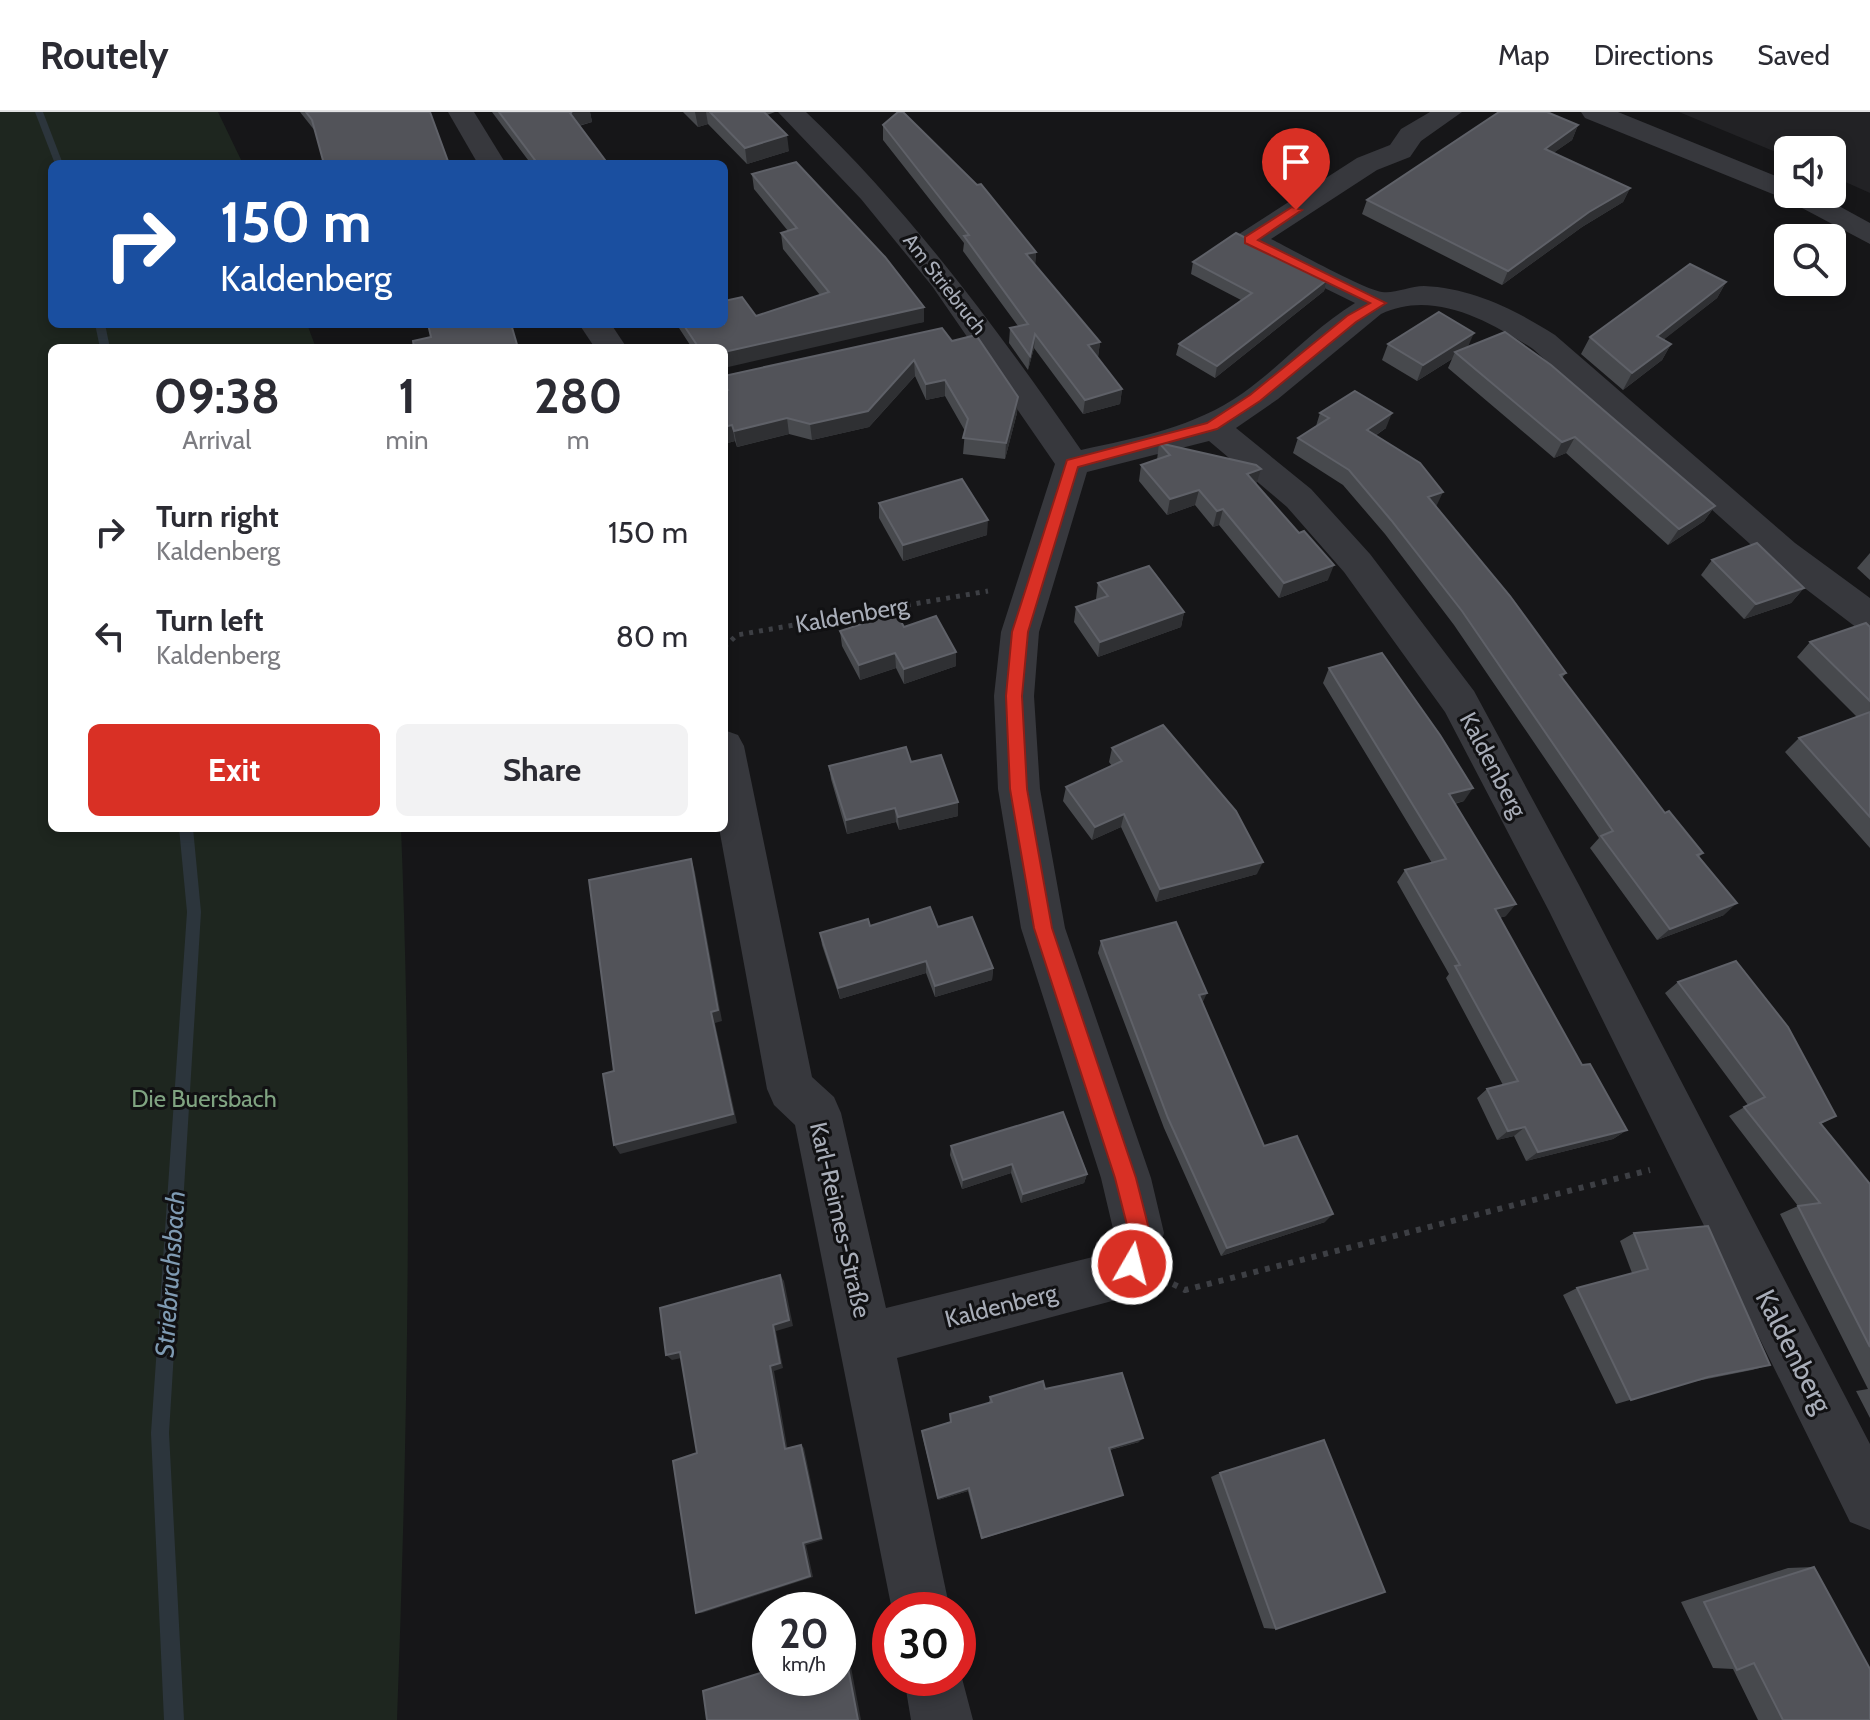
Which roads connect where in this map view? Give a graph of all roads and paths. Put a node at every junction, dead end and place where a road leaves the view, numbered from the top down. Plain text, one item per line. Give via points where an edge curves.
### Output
1 (461, 112) edge
2 (1449, 112) edge
3 (1594, 112) edge
4 (1635, 112) edge
5 (806, 115) edge
6 (490, 160) edge
7 (1774, 181) edge
8 (1774, 184) edge
9 (1821, 208) edge
10 (1870, 235) edge
11 (1379, 303) junction
12 (1212, 426) junction
13 (1072, 464) junction
14 (1033, 585) junction
15 (1870, 618) edge
16 (728, 643) edge
17 (728, 766) edge
18 (1697, 1158) junction
19 (1132, 1264) junction
20 (867, 1339) junction
21 (1870, 1502) edge
22 (917, 1592) edge
23 (937, 1696) edge
24 (942, 1720) edge

1 - 6 street
2 - 11 street via 1411,135 1400,151 1367,164 1249,240
3 - 8 street
4 - 7 street via 1745,161
5 - 13 street, Am Striebruch via 873,196 963,326
9 - 10 street
11 - 12 street
11 - 15 street via 1442,298 1510,319 1544,342 1782,552
12 - 13 street
12 - 18 street, Kaldenberg via 1299,498 1357,563 1460,702
13 - 14 street
14 - 16 path, Kaldenberg via 737,635
14 - 19 street via 1020,632 1014,696 1019,789 1043,928 1126,1178 1139,1233
17 - 20 street, Karl-Reimes-Straße via 791,1089 817,1113
18 - 19 path via 1185,1290
18 - 21 street, Kaldenberg
19 - 20 street, Kaldenberg via 1113,1278
20 - 22 street, Karl-Reimes-Straße
23 - 24 street

